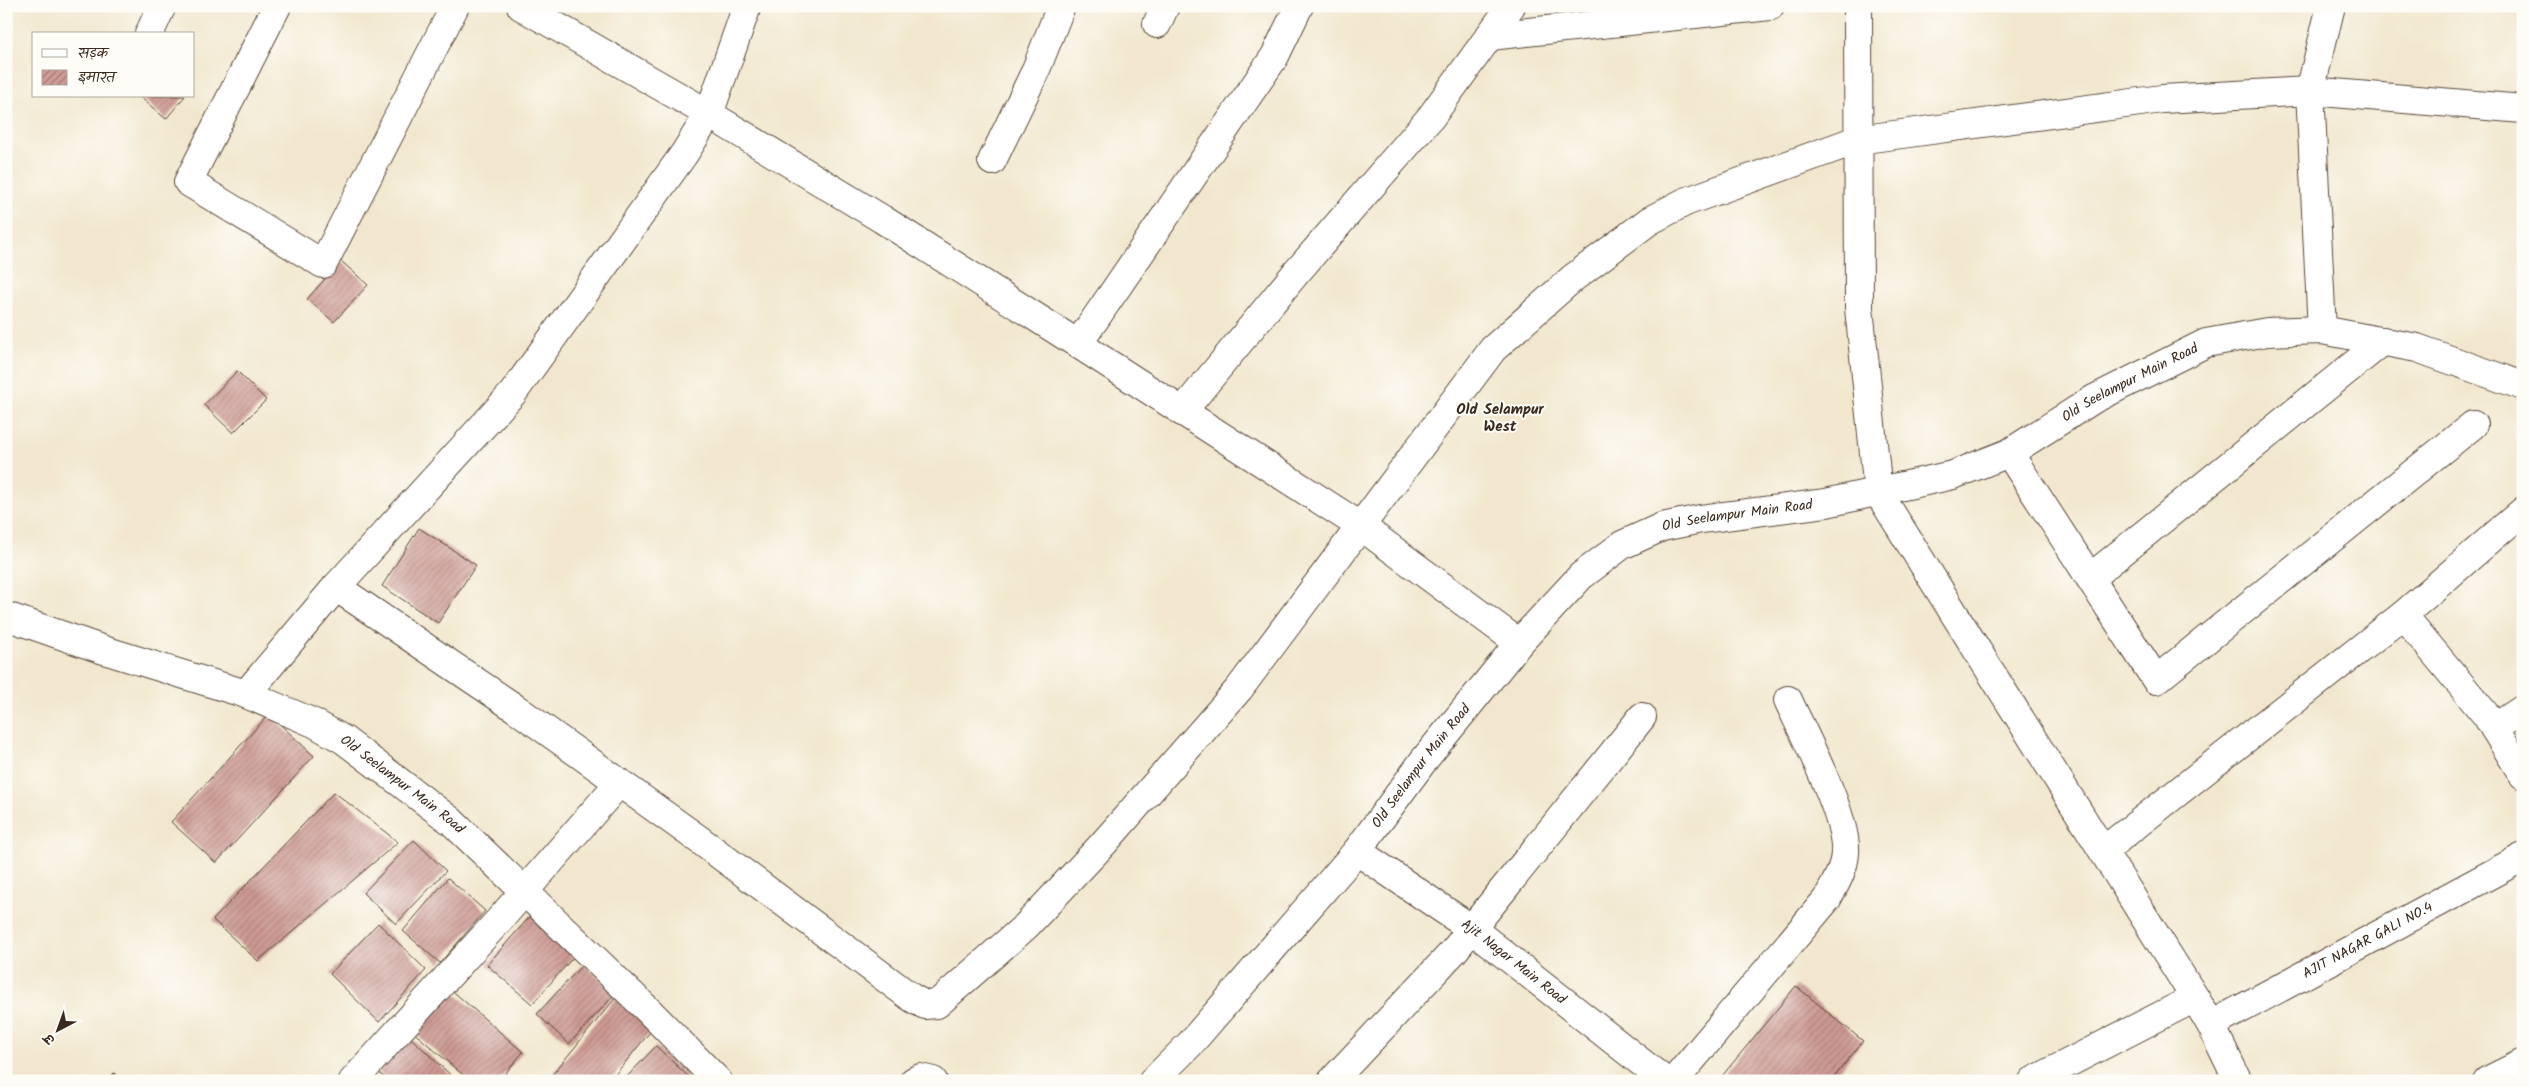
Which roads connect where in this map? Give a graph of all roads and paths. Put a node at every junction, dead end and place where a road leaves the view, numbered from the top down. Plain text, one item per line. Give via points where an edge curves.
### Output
1 (162, 6) edge
2 (276, 6) edge
3 (455, 6) edge
4 (521, 6) edge
5 (748, 6) edge
6 (1061, 6) edge
7 (1299, 6) edge
8 (1512, 6) edge
9 (1770, 6) edge
10 (1858, 6) edge
11 (2331, 6) edge
12 (150, 32) edge
13 (1490, 36) junction
14 (2310, 91) junction
15 (2523, 109) edge
16 (709, 114) junction
17 (1857, 140) junction
18 (992, 161) dead end
19 (2322, 330) junction
20 (2383, 341) junction
21 (1078, 344) junction
22 (2523, 386) edge
23 (1182, 412) junction
24 (2473, 425) dead end
25 (2009, 453) junction
26 (1878, 492) junction
27 (2523, 511) edge
28 (1362, 527) junction
29 (2090, 578) junction
30 (336, 587) junction
31 (2403, 615) junction
32 (6, 616) edge
33 (1519, 642) junction
34 (246, 694) junction
35 (1788, 700) dead end
36 (2523, 709) edge
37 (1642, 717) dead end
38 (2494, 728) junction
39 (2523, 775) edge
40 (619, 783) junction
41 (1357, 851) junction
42 (2103, 851) junction
43 (2523, 857) edge
44 (525, 892) junction
45 (1472, 929) junction
46 (2195, 998) junction
47 (2211, 1025) junction
48 (2523, 1063) edge
49 (353, 1081) edge
50 (718, 1081) edge
51 (914, 1081) edge
52 (933, 1081) edge
53 (1153, 1081) edge
54 (1332, 1081) edge
55 (1665, 1081) edge
56 (1674, 1081) edge
57 (2033, 1081) edge
58 (2238, 1081) edge
59 (2487, 1081) edge

1 - 12 street
2 - 3 street via 188,182 323,264
4 - 16 street
5 - 16 street
6 - 18 street via 1035,72
7 - 21 street via 1275,56
8 - 13 street
9 - 13 street
10 - 17 street
11 - 14 street
13 - 23 street via 1431,117 1296,273
14 - 15 street
14 - 17 street via 2162,99
14 - 19 street
16 - 21 street
16 - 30 street via 684,154 513,393
17 - 26 street via 1859,308
17 - 28 street via 1685,202 1649,221 1610,249 1493,349
19 - 20 street, Old Seelampur Main Road
19 - 25 street, Old Seelampur Main Road via 2267,332 2206,342 2094,399
20 - 22 street, Old Seelampur Main Road via 2417,348
20 - 29 street
21 - 23 street
23 - 28 street
24 - 29 street via 2156,680
25 - 26 street, Old Seelampur Main Road via 1953,475
25 - 29 street
26 - 33 street, Old Seelampur Main Road via 1826,503 1662,527 1622,544 1581,576
26 - 42 street
27 - 31 street
28 - 33 street
28 - 40 street via 1239,689 1102,844 1026,926 937,1004 925,1005 912,998
30 - 34 street
30 - 40 street
31 - 38 street
31 - 42 street
32 - 34 street, Old Seelampur Main Road
33 - 41 street, Old Seelampur Main Road via 1424,760
34 - 44 street, Old Seelampur Main Road via 314,723 344,740 451,821
35 - 56 street via 1841,824 1846,853 1839,877 1827,899
36 - 38 street
37 - 45 street
38 - 39 street
40 - 44 street
41 - 45 street, Ajit Nagar Main Road
41 - 53 street, Old Seelampur Main Road via 1190,1044
42 - 46 street
43 - 47 street, AJIT NAGAR GALI NO.4
44 - 49 street
44 - 50 street, Old Seelampur Main Road
45 - 54 street
45 - 55 street, Ajit Nagar Main Road
46 - 47 street
46 - 57 street
47 - 58 street
48 - 59 street
51 - 52 street via 920,1078

